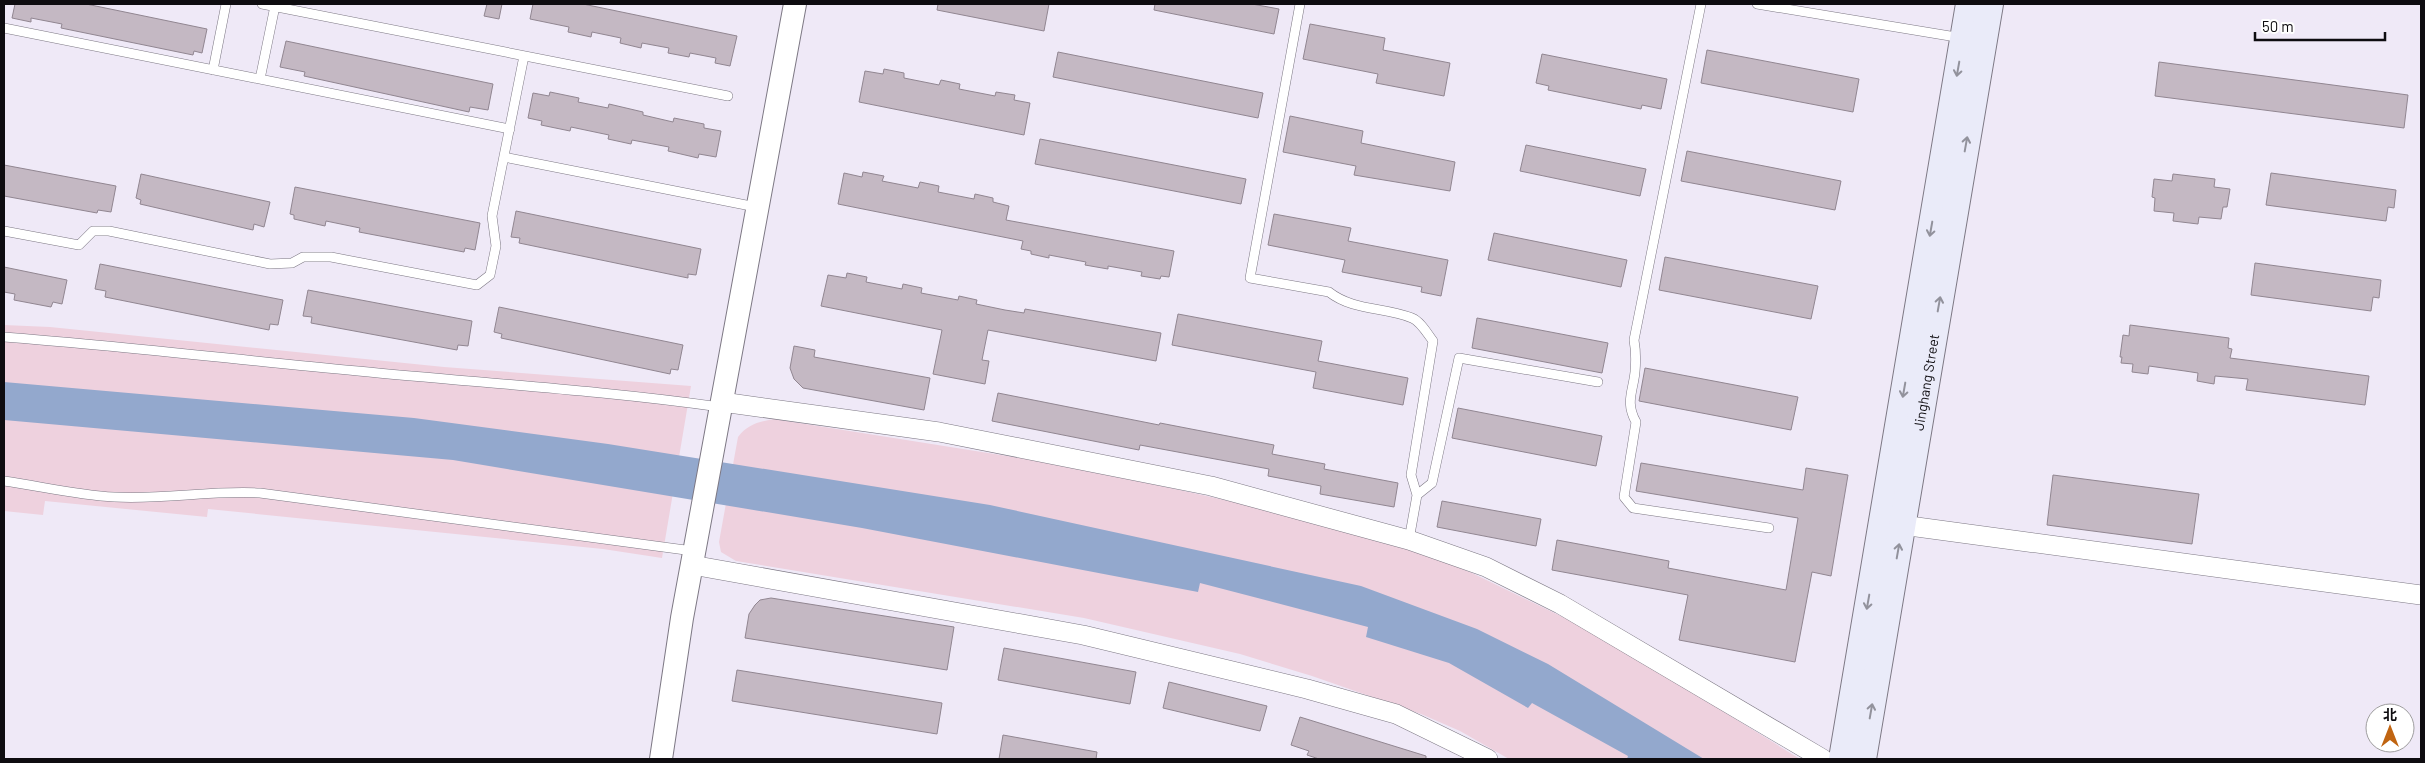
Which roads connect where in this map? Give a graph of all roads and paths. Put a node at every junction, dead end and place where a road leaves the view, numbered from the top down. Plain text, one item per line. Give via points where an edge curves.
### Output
1 (226, 4) edge
2 (262, 4) edge
3 (795, 4) edge
4 (1300, 4) edge
5 (1701, 4) edge
6 (1757, 4) edge
7 (1969, 4) edge
8 (1990, 4) edge
9 (274, 6) junction
10 (4, 28) edge
11 (1963, 39) junction
12 (524, 56) junction
13 (213, 70) junction
14 (260, 79) junction
15 (728, 96) dead end
16 (510, 129) junction
17 (504, 157) junction
18 (758, 207) junction
19 (4, 231) edge
20 (4, 336) edge
21 (1598, 382) dead end
22 (722, 404) junction
23 (4, 481) edge
24 (1417, 495) junction
25 (1902, 525) junction
26 (1770, 528) dead end
27 (1409, 540) junction
28 (693, 558) junction
29 (2421, 595) edge
30 (661, 759) edge
31 (1488, 759) edge
32 (1823, 759) edge
33 (1842, 759) edge
34 (1863, 759) edge

1 - 13 lane
2 - 9 lane
3 - 18 street
4 - 24 lane via 1250,278 1329,292 1338,300 1354,305 1413,318 1433,341 1411,474
5 - 26 lane via 1634,340 1636,358 1629,399 1630,411 1636,422 1624,497 1633,508
6 - 11 lane
7 - 11 main road, Jinghang Street
25 -> 8 main road, Jinghang Street
9 - 12 lane
9 - 14 lane
10 - 13 lane
11 -> 33 main road, Jinghang Street
12 - 15 lane
12 - 16 lane
13 - 14 lane
14 - 16 lane
16 - 17 lane
17 - 18 lane
17 - 19 lane via 492,216 496,246 490,275 476,285 331,258 302,257 292,263 270,264 109,231 93,231 79,244
18 - 22 street
20 - 22 lane
21 - 24 lane via 1458,358 1432,484
22 - 27 street via 939,432 1211,486
22 - 28 street
23 - 28 lane via 114,497 144,498 233,491 260,493
24 - 27 lane
25 - 29 street
34 -> 25 main road, Jinghang Street
27 - 32 street via 1486,567 1560,604
28 - 30 street
28 - 31 street via 1082,635 1307,689 1396,714

